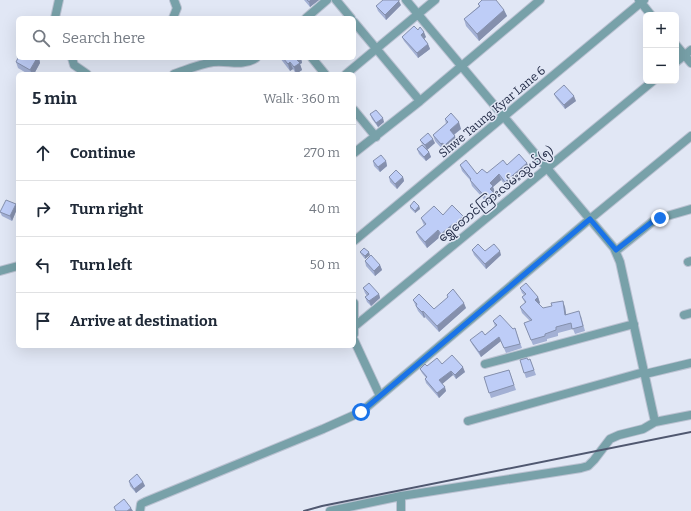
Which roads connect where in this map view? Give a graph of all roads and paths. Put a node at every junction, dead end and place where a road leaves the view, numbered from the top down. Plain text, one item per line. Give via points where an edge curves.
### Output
1 (60, 0) edge
2 (174, 0) edge
3 (327, 0) edge
4 (336, 0) edge
5 (406, 0) edge
6 (435, 0) edge
7 (540, 0) edge
8 (642, 1) edge
9 (650, 12) edge
10 (418, 14) junction
11 (56, 16) edge
12 (174, 16) edge
13 (308, 16) edge
14 (349, 16) edge
15 (356, 24) edge
16 (679, 47) edge
17 (376, 48) junction
18 (688, 52) edge
19 (73, 60) edge
20 (253, 60) edge
21 (314, 60) edge
22 (679, 60) edge
23 (691, 63) edge
24 (461, 66) junction
25 (84, 72) edge
26 (180, 72) edge
27 (323, 72) edge
28 (348, 72) edge
29 (649, 84) edge
30 (420, 101) junction
31 (356, 112) edge
32 (504, 117) junction
33 (376, 136) junction
34 (691, 136) edge
35 (356, 151) edge
36 (547, 168) junction
37 (691, 209) edge
38 (590, 219) junction
39 (356, 239) edge
40 (616, 250) junction
41 (16, 267) edge
42 (0, 271) edge
43 (634, 324) junction
44 (356, 328) edge
45 (356, 344) edge
46 (485, 364) dead end
47 (691, 364) edge
48 (645, 373) junction
49 (380, 396) junction
50 (691, 415) edge
51 (468, 421) dead end
52 (655, 422) junction
53 (400, 496) junction
54 (140, 511) edge
55 (330, 511) edge
56 (401, 511) edge

1 - 11 street
2 - 12 street via 177,8
3 - 13 street
4 - 14 street
5 - 10 street
6 - 10 street
7 - 24 street
8 - 9 street
8 - 32 street, Shwe Taung Kyar Lane 6
10 - 17 street
10 - 24 street
15 - 17 street
16 - 18 street
17 - 28 street
17 - 30 street
18 - 22 street
18 - 23 street
19 - 25 street via 74,65
20 - 26 street via 213,62
21 - 27 street
24 - 30 street
24 - 32 street
29 - 36 street, ရွှေတောင်ကြားလမ်းသွယ်(၅)
30 - 33 street
31 - 33 street
32 - 36 street
32 - 39 street, Shwe Taung Kyar Lane 6
33 - 35 street
34 - 38 street
36 - 38 street
36 - 44 street, ရွှေတောင်ကြားလမ်းသွယ်(၅)
37 - 40 street via 652,222
38 - 40 street
38 - 49 street
40 - 43 street
41 - 42 street
43 - 46 street
43 - 48 street
45 - 49 street
47 - 48 street
48 - 51 street
48 - 52 street
49 - 54 street via 361,412 145,502 141,504
50 - 52 street
52 - 53 street via 643,429 610,439 588,466
53 - 55 street
53 - 56 street

